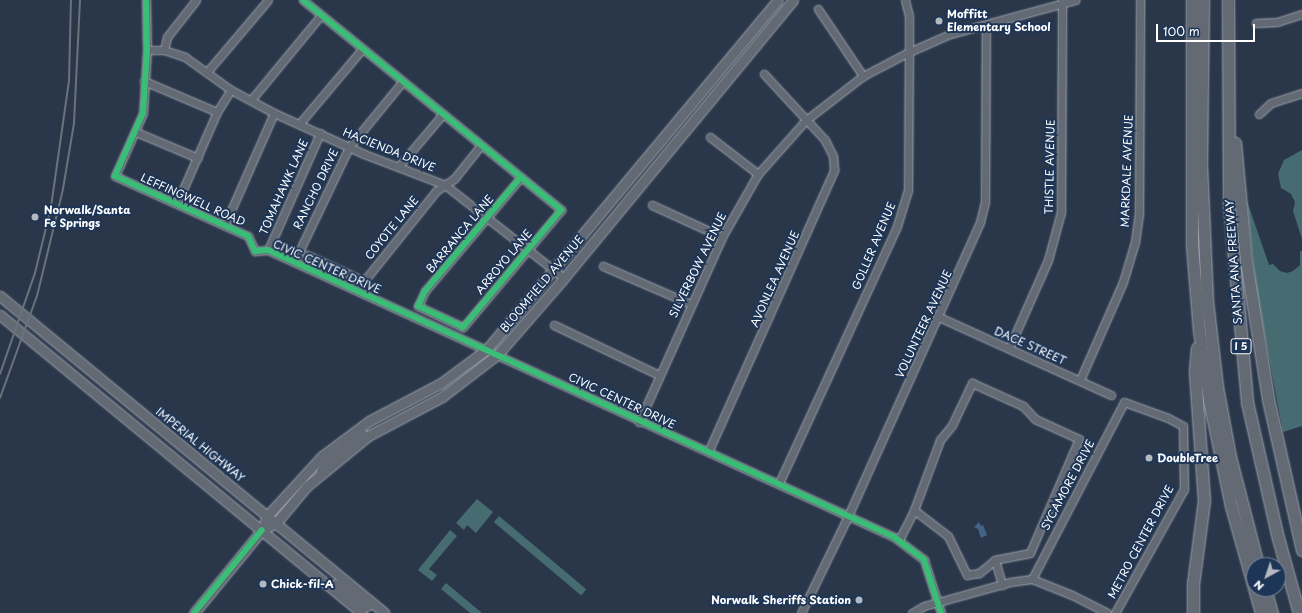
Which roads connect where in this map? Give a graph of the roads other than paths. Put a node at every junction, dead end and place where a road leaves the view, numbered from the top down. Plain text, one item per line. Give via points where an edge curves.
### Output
1 (146, 0) edge
2 (196, 0) edge
3 (268, 0) edge
4 (303, 0) edge
5 (778, 0) edge
6 (793, 0) edge
7 (905, 0) edge
8 (1075, 0) edge
9 (1140, 0) edge
10 (1192, 0) edge
11 (1203, 0) edge
12 (1228, 0) edge
13 (1062, 2) edge
14 (818, 9) dead end
15 (1302, 14) edge
16 (321, 15) junction
17 (1256, 23) dead end
18 (986, 25) junction
19 (362, 49) junction
20 (147, 50) junction
21 (164, 50) junction
22 (738, 50) junction
23 (909, 52) junction
24 (746, 56) junction
25 (207, 72) junction
26 (1228, 73) junction
27 (764, 74) dead end
28 (863, 76) junction
29 (144, 81) junction
30 (403, 81) junction
31 (231, 90) junction
32 (1302, 93) edge
33 (251, 100) junction
34 (217, 112) junction
35 (274, 113) junction
36 (443, 114) junction
37 (1259, 114) dead end
38 (806, 120) junction
39 (300, 123) junction
40 (136, 132) junction
41 (320, 133) junction
42 (710, 137) dead end
43 (482, 145) junction
44 (349, 146) junction
45 (198, 158) junction
46 (399, 166) junction
47 (758, 174) junction
48 (521, 177) junction
49 (445, 185) junction
50 (177, 203) junction
51 (652, 205) dead end
52 (487, 217) junction
53 (225, 224) junction
54 (591, 224) junction
55 (601, 233) junction
56 (722, 237) junction
57 (268, 250) junction
58 (527, 250) junction
59 (255, 251) joint
60 (307, 255) dead end
61 (294, 262) junction
62 (603, 266) dead end
63 (554, 270) junction
64 (564, 278) junction
65 (0, 296) edge
66 (691, 304) junction
67 (0, 315) edge
68 (939, 318) junction
69 (554, 325) dead end
70 (463, 327) joint
71 (1199, 330) junction
72 (1009, 348) junction
73 (486, 349) junction
74 (498, 354) junction
75 (659, 375) junction
76 (1080, 380) junction
77 (1111, 395) dead end
78 (1124, 402) joint
79 (395, 408) junction
80 (399, 418) junction
81 (639, 422) junction
82 (364, 424) junction
83 (709, 450) junction
84 (320, 474) junction
85 (779, 483) junction
86 (914, 510) junction
87 (267, 516) junction
88 (848, 516) junction
89 (276, 523) junction
90 (262, 530) junction
91 (899, 540) junction
92 (1302, 550) edge
93 (1256, 557) edge
94 (995, 560) junction
95 (310, 570) junction
96 (1032, 579) junction
97 (1002, 584) junction
98 (1267, 597) edge
99 (938, 602) junction
100 (372, 603) junction
101 (194, 613) edge
102 (362, 613) edge
103 (384, 613) edge
104 (802, 613) edge
105 (912, 613) edge
106 (941, 613) edge
107 (1107, 613) edge
108 (1115, 613) edge
109 (1192, 613) edge
110 (1261, 613) edge
111 (1272, 613) edge
112 (1299, 613) edge

1 - 20 street
2 - 21 street via 167,37
3 - 25 street
4 - 16 street
5 - 22 main road, BLOOMFIELD AVENUE
6 - 24 main road, BLOOMFIELD AVENUE
7 - 23 street, GOLLER AVENUE
8 - 13 street, SILVERBOW AVENUE
9 - 76 street, MARKDALE AVENUE via 1139,216 1135,242 1123,282
10 - 71 highway via 1192,245
11 - 93 highway via 1201,164 1207,301 1216,381 1230,457
12 - 26 highway, SANTA ANA FREEWAY / I 5
13 - 18 street, SILVERBOW AVENUE
13 - 72 street, THISTLE AVENUE via 1059,226 1048,260
14 - 28 street
15 - 17 street via 1277,22
16 - 19 street
16 - 33 street
18 - 23 street, SILVERBOW AVENUE via 950,34
18 - 68 street, VOLUNTEER AVENUE via 985,202 975,238
19 - 30 street
19 - 39 street
20 - 21 street, HACIENDA DRIVE
20 - 29 street
21 - 25 street, HACIENDA DRIVE via 185,57
22 - 24 main road
22 - 54 main road, BLOOMFIELD AVENUE
23 - 28 street, SILVERBOW AVENUE
23 - 85 street, GOLLER AVENUE via 908,191 896,226
24 - 55 main road, BLOOMFIELD AVENUE
25 - 31 street, HACIENDA DRIVE
26 - 92 highway via 1247,269 1268,399
26 - 112 highway, SANTA ANA FREEWAY / I 5 via 1229,210 1247,402 1278,538
27 - 38 street, AVONLEA AVENUE
28 - 38 street, SILVERBOW AVENUE
29 - 34 street
29 - 40 street via 143,113
30 - 36 street
30 - 44 street, RANCHO DRIVE
31 - 33 street, HACIENDA DRIVE
31 - 34 street
32 - 37 street via 1271,103
33 - 35 street, HACIENDA DRIVE
34 - 45 street
35 - 39 street, HACIENDA DRIVE
35 - 53 street
36 - 43 street
36 - 46 street
38 - 47 street, SILVERBOW AVENUE
38 - 83 street, AVONLEA AVENUE via 825,140 833,156 834,170
39 - 41 street, HACIENDA DRIVE
40 - 45 street
40 - 50 street, LEFFINGWELL ROAD via 115,176
41 - 44 street, HACIENDA DRIVE
41 - 57 street, TOMAHAWK LANE
42 - 47 street
43 - 48 street
43 - 49 street, COYOTE LANE
44 - 46 street, HACIENDA DRIVE
44 - 61 street, RANCHO DRIVE
45 - 50 street
46 - 49 street, HACIENDA DRIVE
47 - 56 street, SILVERBOW AVENUE
48 - 52 street, BARRANCA LANE
48 - 58 street, ARROYO LANE via 561,210
49 - 52 street, HACIENDA DRIVE
49 - 60 street, COYOTE LANE via 436,191 364,282
50 - 53 street, LEFFINGWELL ROAD
51 - 56 street
52 - 58 street, HACIENDA DRIVE
52 - 70 street, BARRANCA LANE via 425,291 418,306
53 - 59 street, LEFFINGWELL ROAD via 248,236
54 - 55 main road
54 - 63 main road, BLOOMFIELD AVENUE
55 - 64 main road, BLOOMFIELD AVENUE
56 - 66 street, SILVERBOW AVENUE
57 - 59 street, CIVIC CENTER DRIVE
57 - 61 street, CIVIC CENTER DRIVE
58 - 63 street, HACIENDA DRIVE
58 - 70 street, ARROYO LANE
61 - 73 street, CIVIC CENTER DRIVE
62 - 66 street
63 - 64 street, HACIENDA DRIVE
63 - 73 main road, BLOOMFIELD AVENUE
64 - 74 main road, BLOOMFIELD AVENUE
65 - 87 main road, IMPERIAL HIGHWAY
66 - 75 street, SILVERBOW AVENUE
67 - 90 main road
68 - 72 street, DACE STREET
68 - 88 street, VOLUNTEER AVENUE
69 - 75 street
71 - 109 highway via 1195,371 1204,501 1193,584
71 - 110 highway via 1209,400 1231,506
72 - 76 street, DACE STREET
73 - 74 street, CIVIC CENTER DRIVE
73 - 79 main road, BLOOMFIELD AVENUE via 441,383
74 - 80 main road, BLOOMFIELD AVENUE via 447,393
74 - 81 street, CIVIC CENTER DRIVE
75 - 81 street, SILVERBOW AVENUE
76 - 77 street, DACE STREET
78 - 96 street, SYCAMORE DRIVE
78 - 108 street, METRO CENTER DRIVE via 1168,418 1182,426 1184,489
79 - 80 main road
79 - 82 main road, BLOOMFIELD AVENUE
80 - 84 main road, BLOOMFIELD AVENUE via 368,436
81 - 83 street, CIVIC CENTER DRIVE
82 - 84 main road via 362,432 327,460
82 - 87 main road, BLOOMFIELD AVENUE via 322,456
83 - 85 street, CIVIC CENTER DRIVE
84 - 89 main road, BLOOMFIELD AVENUE
85 - 88 street, CIVIC CENTER DRIVE
86 - 91 street
86 - 94 street via 948,536 967,575 979,573
86 - 94 street via 940,440 952,424 972,383 1023,406 1035,419 1079,439 1030,553
87 - 89 main road, IMPERIAL HIGHWAY
87 - 90 main road, BLOOMFIELD AVENUE
88 - 91 street, CIVIC CENTER DRIVE
88 - 104 street, VOLUNTEER AVENUE
89 - 90 main road, BLOOMFIELD AVENUE
89 - 100 main road, IMPERIAL HIGHWAY
90 - 95 main road
90 - 101 main road, BLOOMFIELD AVENUE
91 - 99 street, CIVIC CENTER DRIVE via 924,560
94 - 97 street
95 - 100 main road via 366,606
95 - 102 main road
96 - 97 street
96 - 107 street
97 - 99 street
98 - 111 highway
99 - 105 street
99 - 106 street, CIVIC CENTER DRIVE
100 - 103 main road, IMPERIAL HIGHWAY

